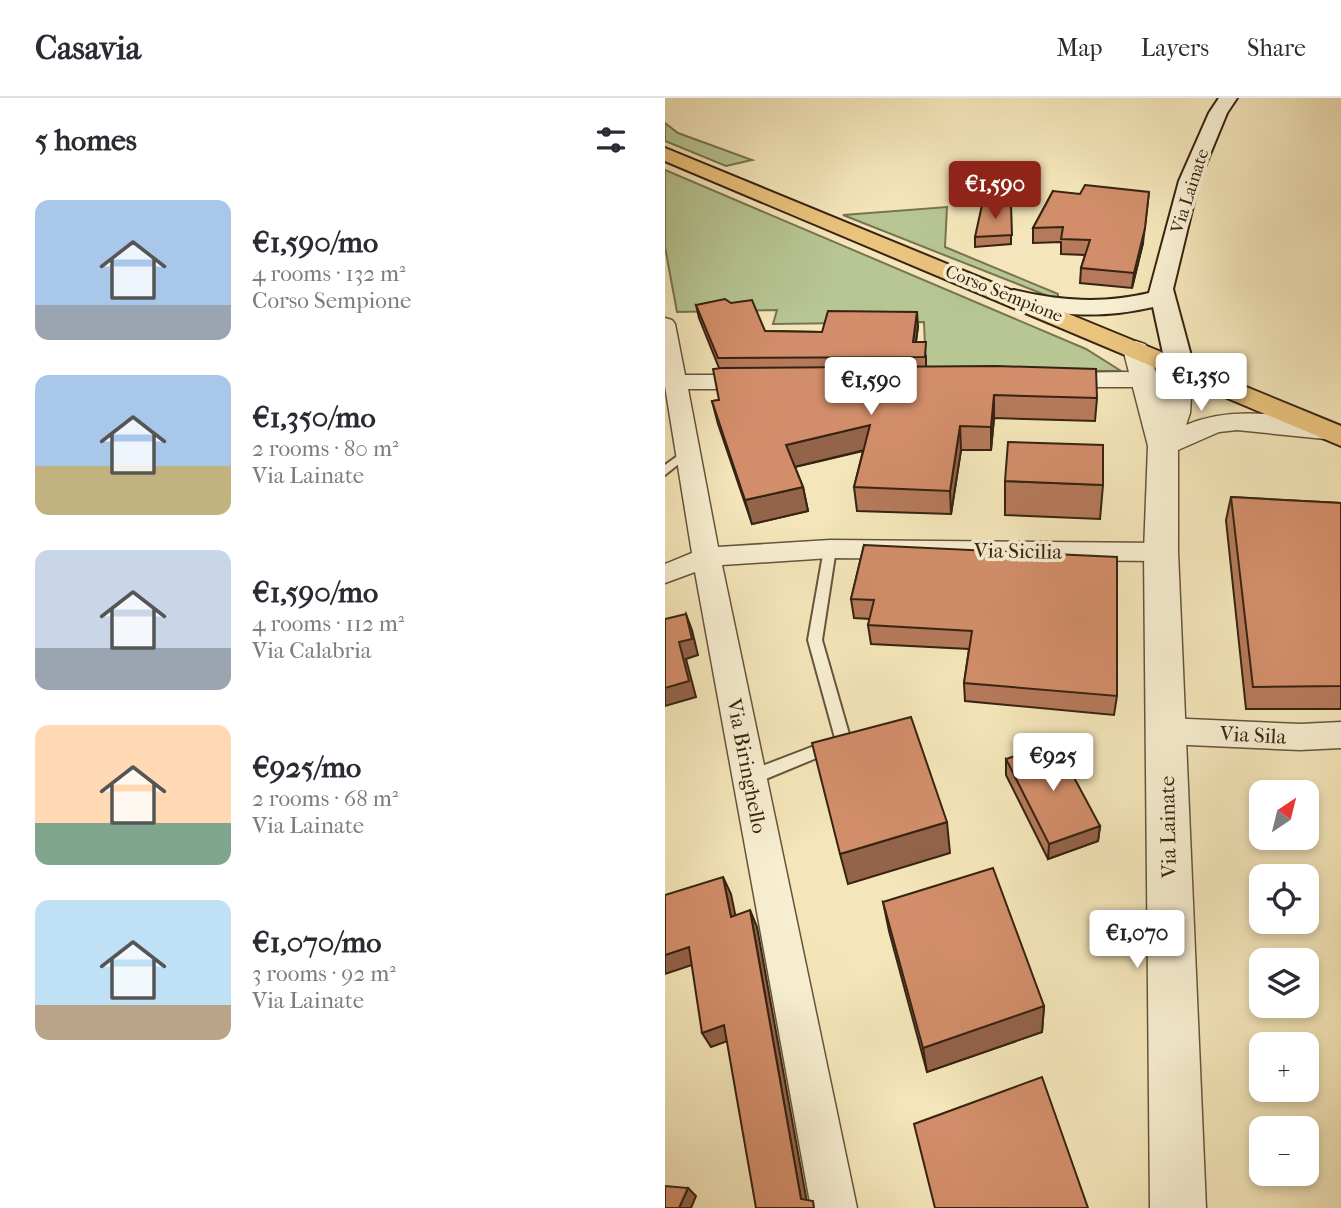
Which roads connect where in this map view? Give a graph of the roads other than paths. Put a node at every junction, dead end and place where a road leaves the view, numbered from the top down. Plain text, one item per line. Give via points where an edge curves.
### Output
1 (1228, 98) edge
2 (665, 154) edge
3 (1156, 294) junction
4 (1014, 298) junction
5 (665, 324) edge
6 (1136, 349) junction
7 (1180, 367) junction
8 (1033, 380) edge
9 (676, 382) junction
10 (772, 382) edge
11 (1147, 382) junction
12 (1333, 433) edge
13 (1163, 446) junction
14 (687, 452) junction
15 (665, 471) edge
16 (830, 549) junction
17 (1161, 552) junction
18 (708, 557) junction
19 (665, 574) edge
20 (1166, 731) junction
21 (1341, 736) edge
22 (749, 778) junction
23 (834, 1208) edge
24 (1178, 1208) edge

1 - 3 main road, Via Lainate via 1189,180
2 - 4 main road, Corso Sempione
3 - 4 main road via 1121,308 1086,309 1048,307
3 - 6 main road, Via Lainate via 1134,326
3 - 7 main road, Via Lainate
4 - 6 main road, Corso Sempione
5 - 9 street, Via Biringhello
6 - 7 main road, Corso Sempione
6 - 11 street, Via Lainate
7 - 12 main road, Corso Sempione
7 - 13 street, Via Lainate via 1176,413
8 - 11 street
9 - 10 street
9 - 14 street, Via Biringhello
11 - 13 street, Via Lainate
12 - 13 street via 1225,422
13 - 17 street, Via Lainate
14 - 15 lane
14 - 18 street, Via Biringhello
16 - 17 street, Via Sicilia
16 - 18 street, Via Sicilia
16 - 22 lane via 815,640 843,741
17 - 20 street, Via Lainate
18 - 19 street, Via Sicilia
18 - 22 street, Via Biringhello
20 - 21 street, Via Sila
20 - 24 street, Via Lainate
22 - 23 street, Via Biringhello

